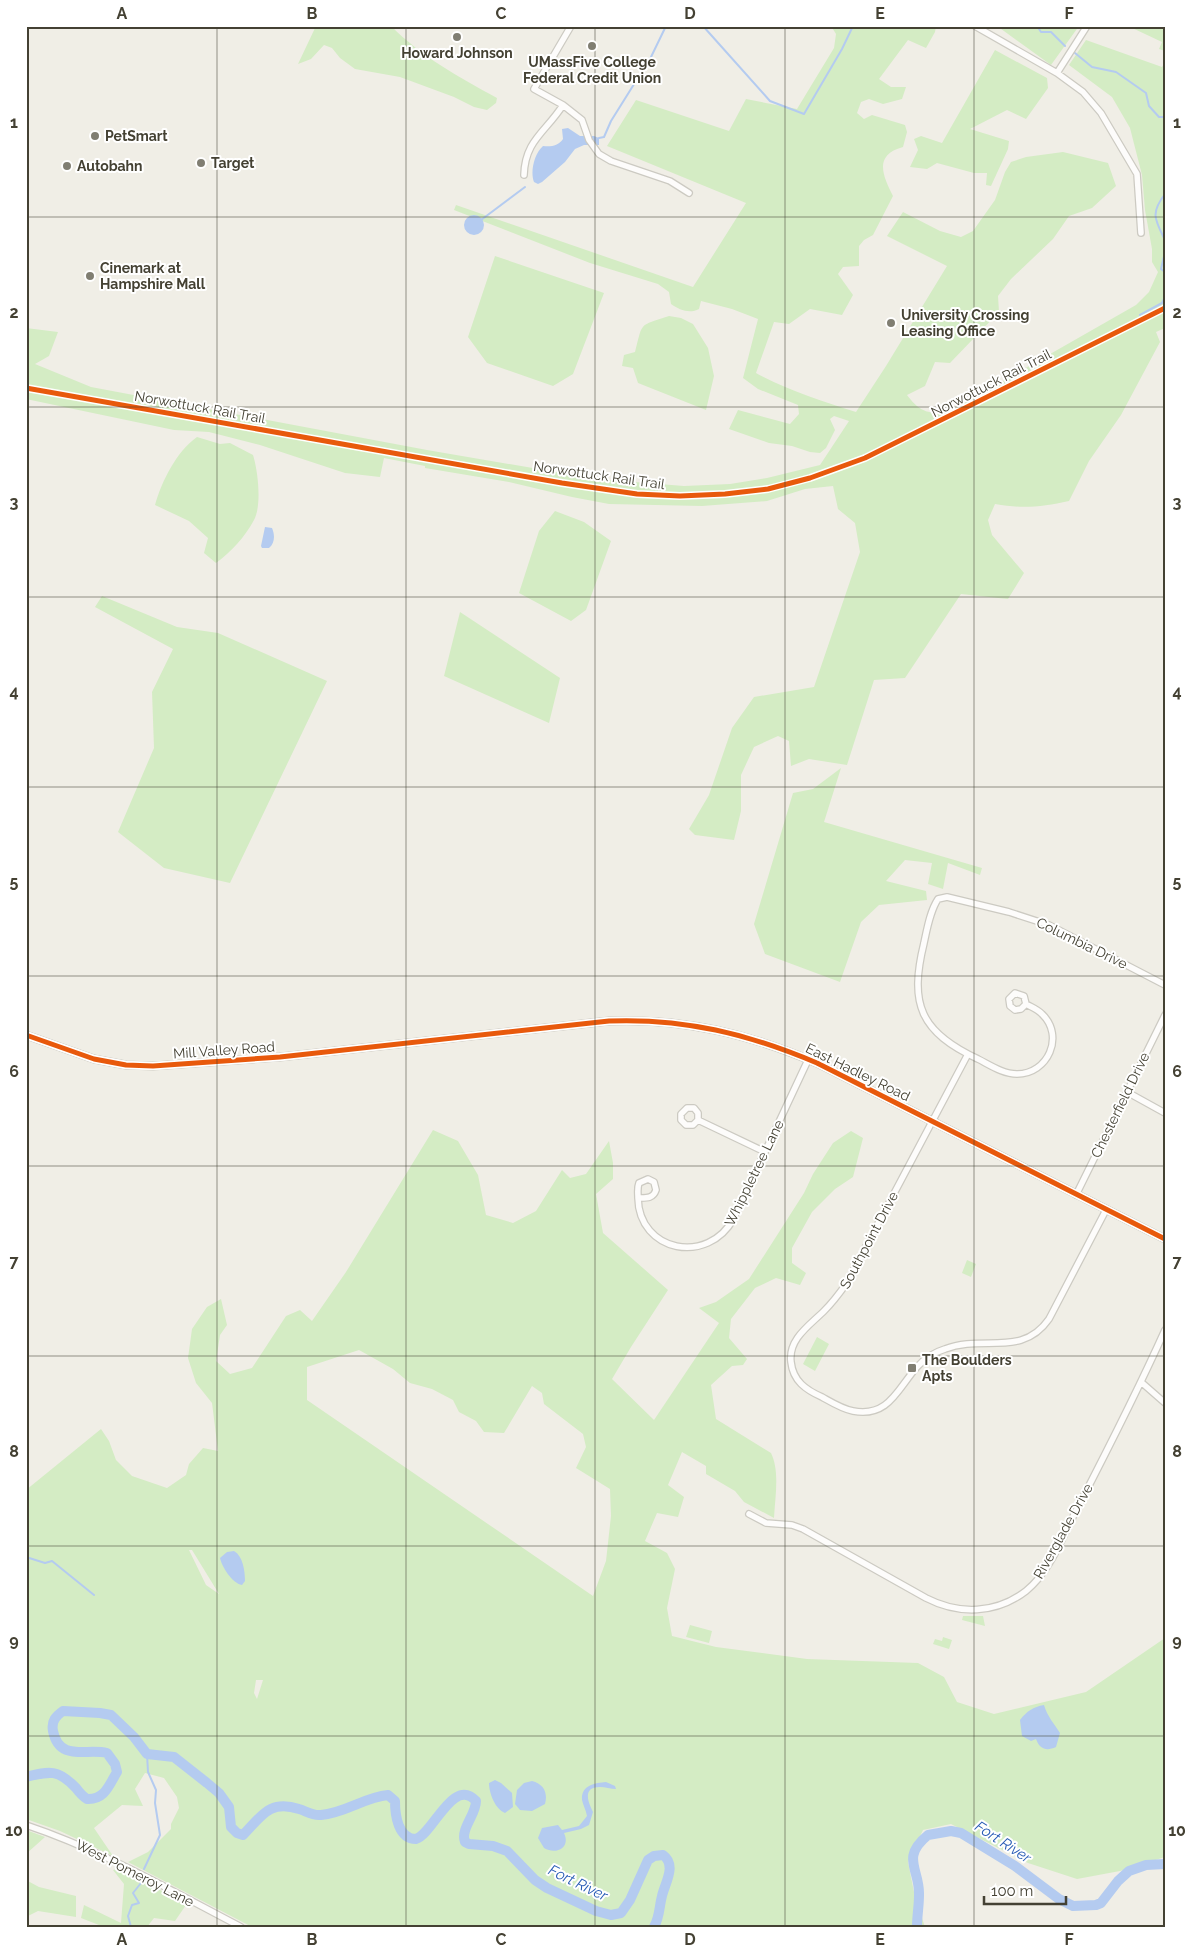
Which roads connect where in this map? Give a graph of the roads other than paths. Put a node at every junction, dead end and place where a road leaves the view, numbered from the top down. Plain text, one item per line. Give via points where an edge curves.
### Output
1 (571, 26) edge
2 (975, 26) edge
3 (1087, 26) edge
4 (1057, 73) junction
5 (563, 104) junction
6 (524, 175) dead end
7 (689, 193) dead end
8 (1141, 233) dead end
9 (1165, 985) edge
10 (1026, 1004) dead end
11 (1165, 1015) edge
12 (26, 1035) edge
13 (457, 1039) joint
14 (968, 1054) junction
15 (808, 1060) junction
16 (1127, 1092) junction
17 (1165, 1113) edge
18 (698, 1120) dead end
19 (933, 1121) junction
20 (765, 1152) junction
21 (1076, 1195) junction
22 (638, 1198) dead end
23 (1106, 1210) junction
24 (1165, 1239) edge
25 (1165, 1330) edge
26 (1141, 1382) junction
27 (1165, 1403) edge
28 (749, 1514) dead end
29 (26, 1825) edge
30 (241, 1927) edge

1 - 5 street via 534,89
2 - 4 street
3 - 4 street
4 - 8 street via 1083,92 1101,113 1136,174
5 - 6 street via 531,144
5 - 7 street via 578,116 599,154 670,181
9 - 14 street, Columbia Drive via 1036,920 947,897 938,899 922,952 918,995 934,1030
10 - 14 street via 1042,1014 1052,1030 1051,1051 1040,1066 1030,1073 1009,1074
11 - 16 street, Chesterfield Drive
12 - 13 street, Mill Valley Road via 94,1059 153,1066
13 - 15 street, East Hadley Road via 609,1021 659,1021 691,1024 754,1039
14 - 19 street, Southpoint Drive
15 - 19 street, East Hadley Road
15 - 20 street, Whippletree Lane
16 - 17 street
16 - 21 street, Chesterfield Drive
18 - 20 street
19 - 21 street, East Hadley Road
19 - 23 street, Southpoint Drive via 846,1284 800,1334 792,1350 793,1372 806,1389 851,1411 876,1409 890,1401 918,1366 940,1350 967,1342 1016,1342 1031,1336 1049,1319
20 - 22 street, Whippletree Lane via 732,1223 704,1246 681,1248 660,1238 642,1219
21 - 23 street, East Hadley Road
23 - 24 street, East Hadley Road
25 - 26 street, Riverglade Drive
26 - 27 street
26 - 28 street, Riverglade Drive via 1045,1569 1030,1587 1002,1605 974,1610 944,1606 803,1529 766,1523
29 - 30 street, West Pomeroy Lane via 103,1855

